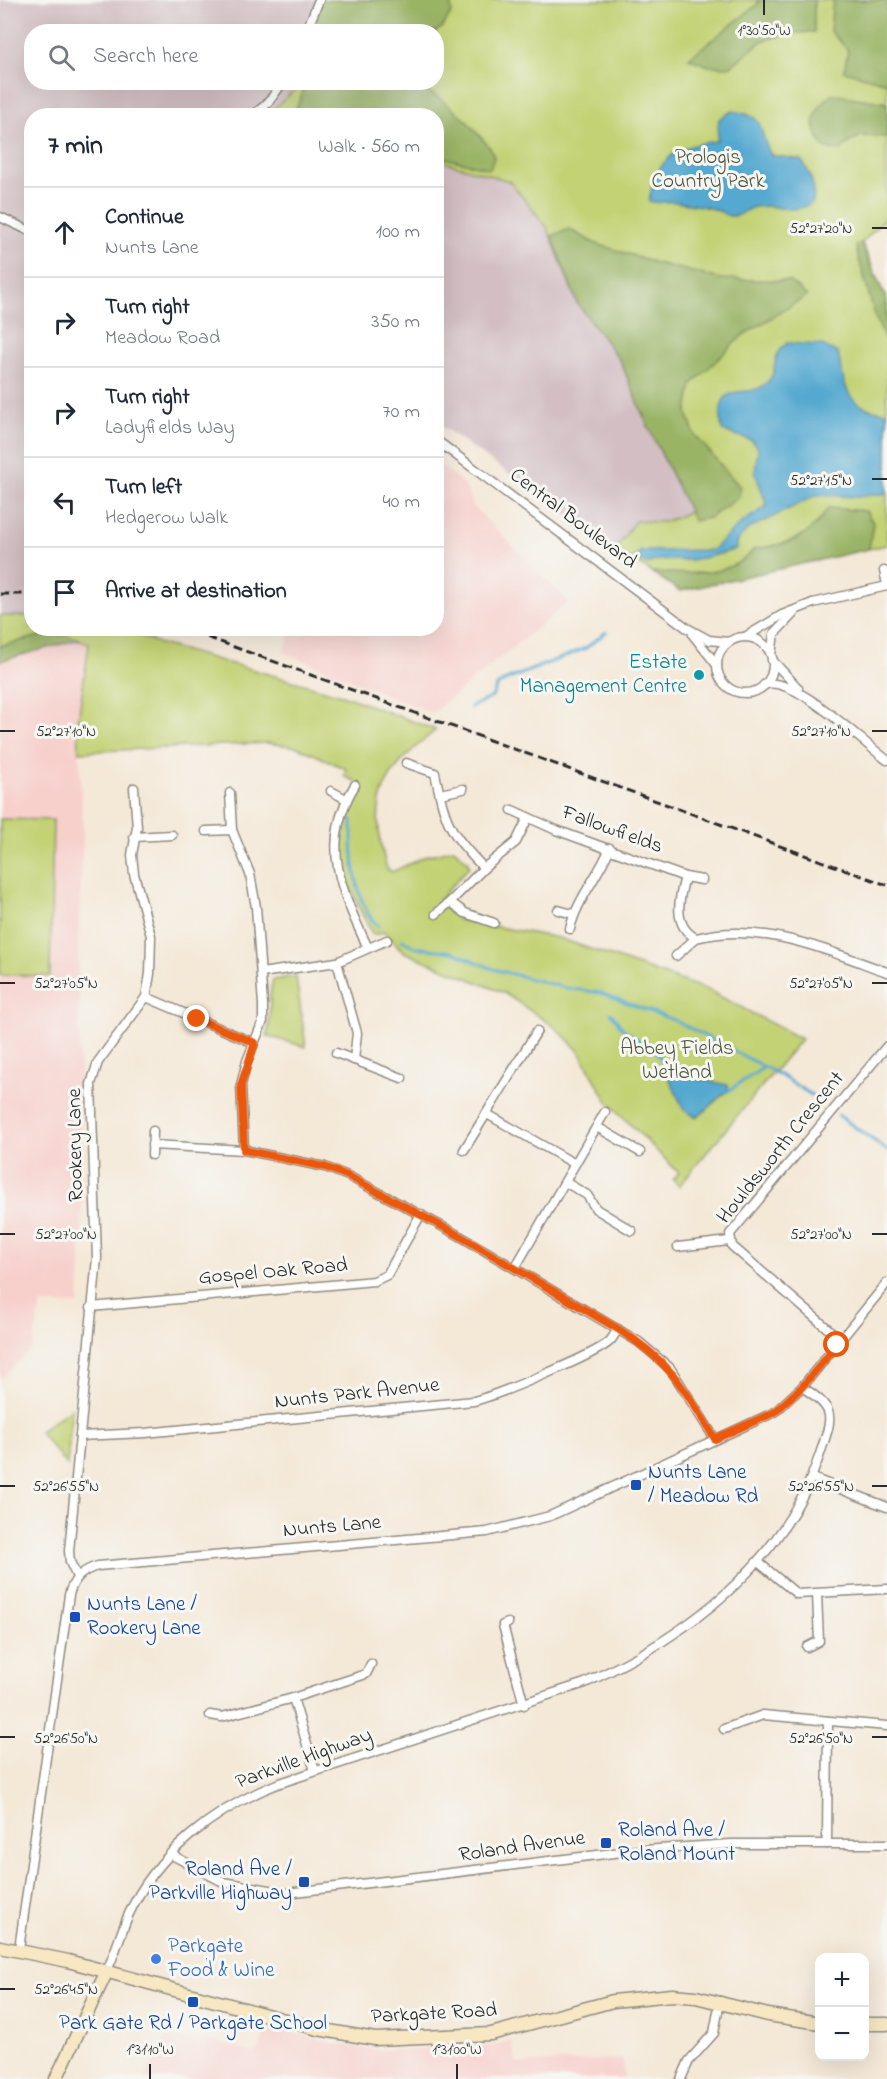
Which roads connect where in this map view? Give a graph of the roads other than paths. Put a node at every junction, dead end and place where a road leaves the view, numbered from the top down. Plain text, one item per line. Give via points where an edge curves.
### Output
1 (320, 0) edge
2 (310, 24) edge
3 (277, 90) edge
4 (262, 108) edge
5 (0, 218) edge
6 (24, 228) edge
7 (444, 446) edge
8 (884, 571) dead end
9 (887, 585) edge
10 (799, 609) junction
11 (687, 628) junction
12 (745, 637) junction
13 (729, 642) junction
14 (771, 657) junction
15 (717, 665) junction
16 (764, 685) junction
17 (805, 696) junction
18 (887, 760) edge
19 (406, 763) dead end
20 (355, 785) dead end
21 (134, 788) dead end
22 (464, 789) dead end
23 (331, 791) dead end
24 (230, 793) dead end
25 (440, 794) junction
26 (346, 800) junction
27 (512, 810) dead end
28 (528, 818) junction
29 (232, 830) junction
30 (206, 831) dead end
31 (172, 835) dead end
32 (134, 837) junction
33 (610, 848) junction
34 (484, 868) junction
35 (684, 877) junction
36 (702, 880) dead end
37 (450, 902) junction
38 (558, 910) dead end
39 (436, 914) dead end
40 (573, 914) junction
41 (494, 923) dead end
42 (570, 929) dead end
43 (696, 938) junction
44 (385, 941) dead end
45 (368, 948) junction
46 (676, 956) dead end
47 (337, 962) junction
48 (887, 972) edge
49 (261, 973) junction
50 (146, 997) junction
51 (537, 1031) dead end
52 (255, 1043) junction
53 (887, 1046) edge
54 (336, 1053) dead end
55 (354, 1060) junction
56 (402, 1078) dead end
57 (605, 1113) dead end
58 (487, 1114) junction
59 (597, 1127) junction
60 (153, 1131) dead end
61 (152, 1144) junction
62 (244, 1150) junction
63 (464, 1150) dead end
64 (640, 1152) dead end
65 (152, 1155) dead end
66 (575, 1164) junction
67 (565, 1182) junction
68 (421, 1215) junction
69 (633, 1231) dead end
70 (729, 1241) junction
71 (678, 1246) dead end
72 (515, 1268) junction
73 (887, 1283) edge
74 (91, 1307) junction
75 (618, 1329) junction
76 (842, 1340) junction
77 (802, 1387) junction
78 (80, 1436) junction
79 (715, 1439) junction
80 (812, 1478) junction
81 (887, 1507) edge
82 (758, 1562) junction
83 (77, 1577) junction
84 (887, 1589) edge
85 (817, 1594) junction
86 (503, 1624) dead end
87 (807, 1647) dead end
88 (371, 1664) dead end
89 (293, 1698) junction
90 (524, 1705) junction
91 (210, 1715) dead end
92 (828, 1721) junction
93 (887, 1726) edge
94 (724, 1729) dead end
95 (315, 1771) junction
96 (827, 1844) junction
97 (887, 1844) edge
98 (170, 1854) junction
99 (0, 1947) edge
100 (19, 1950) junction
101 (106, 1972) junction
102 (720, 2001) junction
103 (815, 2021) edge
104 (869, 2024) edge
105 (887, 2024) edge
106 (56, 2079) edge
107 (681, 2079) edge

1 - 2 street
3 - 4 street
5 - 6 street
7 - 11 street, Central Boulevard
8 - 9 street
9 - 10 street
10 - 12 street
10 - 14 street via 774,634
11 - 13 street, Central Boulevard via 709,640
11 - 15 street, Central Boulevard
12 - 13 street
12 - 14 street via 759,641
13 - 15 street
14 - 16 street via 772,671
14 - 17 street
15 - 16 street via 722,680 736,691 748,693
16 - 17 street via 777,682
17 - 18 street
19 - 25 street via 435,773
20 - 26 street
21 - 32 street, Rookery Lane
22 - 25 street
23 - 26 street
24 - 29 street
25 - 34 street via 443,815
26 - 45 street via 336,826 336,859 345,898
27 - 28 street, Fallowfields
28 - 33 street, Fallowfields
28 - 34 street, Fallowfields via 516,842
29 - 30 street
29 - 49 street via 250,874
31 - 32 street
32 - 50 street, Rookery Lane via 134,874 152,936
33 - 35 street, Fallowfields
33 - 40 street
34 - 37 street, Fallowfields
35 - 36 street, Fallowfields
35 - 43 street via 679,915 690,935
37 - 39 street, Fallowfields
37 - 41 street via 465,913
38 - 40 street
40 - 42 street
43 - 46 street
43 - 48 street via 726,932 766,934
44 - 45 street
45 - 47 street
47 - 49 street
47 - 55 street via 357,1033
49 - 52 street via 263,1021
50 - 52 street
50 - 74 street, Rookery Lane via 98,1062 92,1084 97,1258
51 - 58 street
52 - 62 street via 241,1085
53 - 70 street, Houldsworth Crescent via 730,1234
54 - 55 street
55 - 56 street
57 - 59 street
58 - 63 street
58 - 66 street
59 - 64 street
59 - 66 street
60 - 61 street
61 - 62 street
61 - 65 street
62 - 68 street via 325,1167
66 - 67 street
67 - 69 street via 587,1195 596,1209
67 - 72 street
68 - 72 street
68 - 74 street, Gospel Oak Road via 387,1275 374,1281
70 - 71 street
70 - 76 street, Houldsworth Crescent
72 - 75 street
73 - 76 street, Nunts Lane
74 - 78 street, Rookery Lane
75 - 78 street, Nunts Park Avenue via 610,1342 594,1350 474,1401
75 - 79 street via 670,1368
76 - 77 street, Nunts Lane
77 - 79 street, Nunts Lane via 775,1412
77 - 80 street, Parkville Highway via 822,1400 831,1414
78 - 83 street, Rookery Lane via 69,1551
79 - 83 street, Nunts Lane via 568,1509 516,1527 98,1566
80 - 81 street
80 - 82 street, Parkville Highway via 780,1534
82 - 85 street via 797,1594
82 - 90 street, Parkville Highway via 697,1618 663,1643 585,1683
83 - 100 street via 69,1595
84 - 85 street
85 - 87 street via 819,1641
86 - 90 street
88 - 89 street via 366,1674
89 - 91 street via 222,1717
89 - 95 street
90 - 95 street, Parkville Highway
92 - 93 street
92 - 94 street via 763,1715
92 - 96 street
95 - 98 street, Parkville Highway via 235,1803
96 - 97 street, Roland Avenue
96 - 98 street, Roland Avenue via 731,1844 630,1851 287,1893 223,1882
98 - 101 street, Parkville Highway via 137,1900
99 - 100 street, Parkgate Road
100 - 101 street, Parkgate Road
101 - 102 street, Parkgate Road via 318,2029 375,2039 491,2034 632,1998 672,1995
101 - 106 street
102 - 103 street, Parkgate Road via 768,2015
102 - 107 street via 714,2033 690,2061
104 - 105 street

